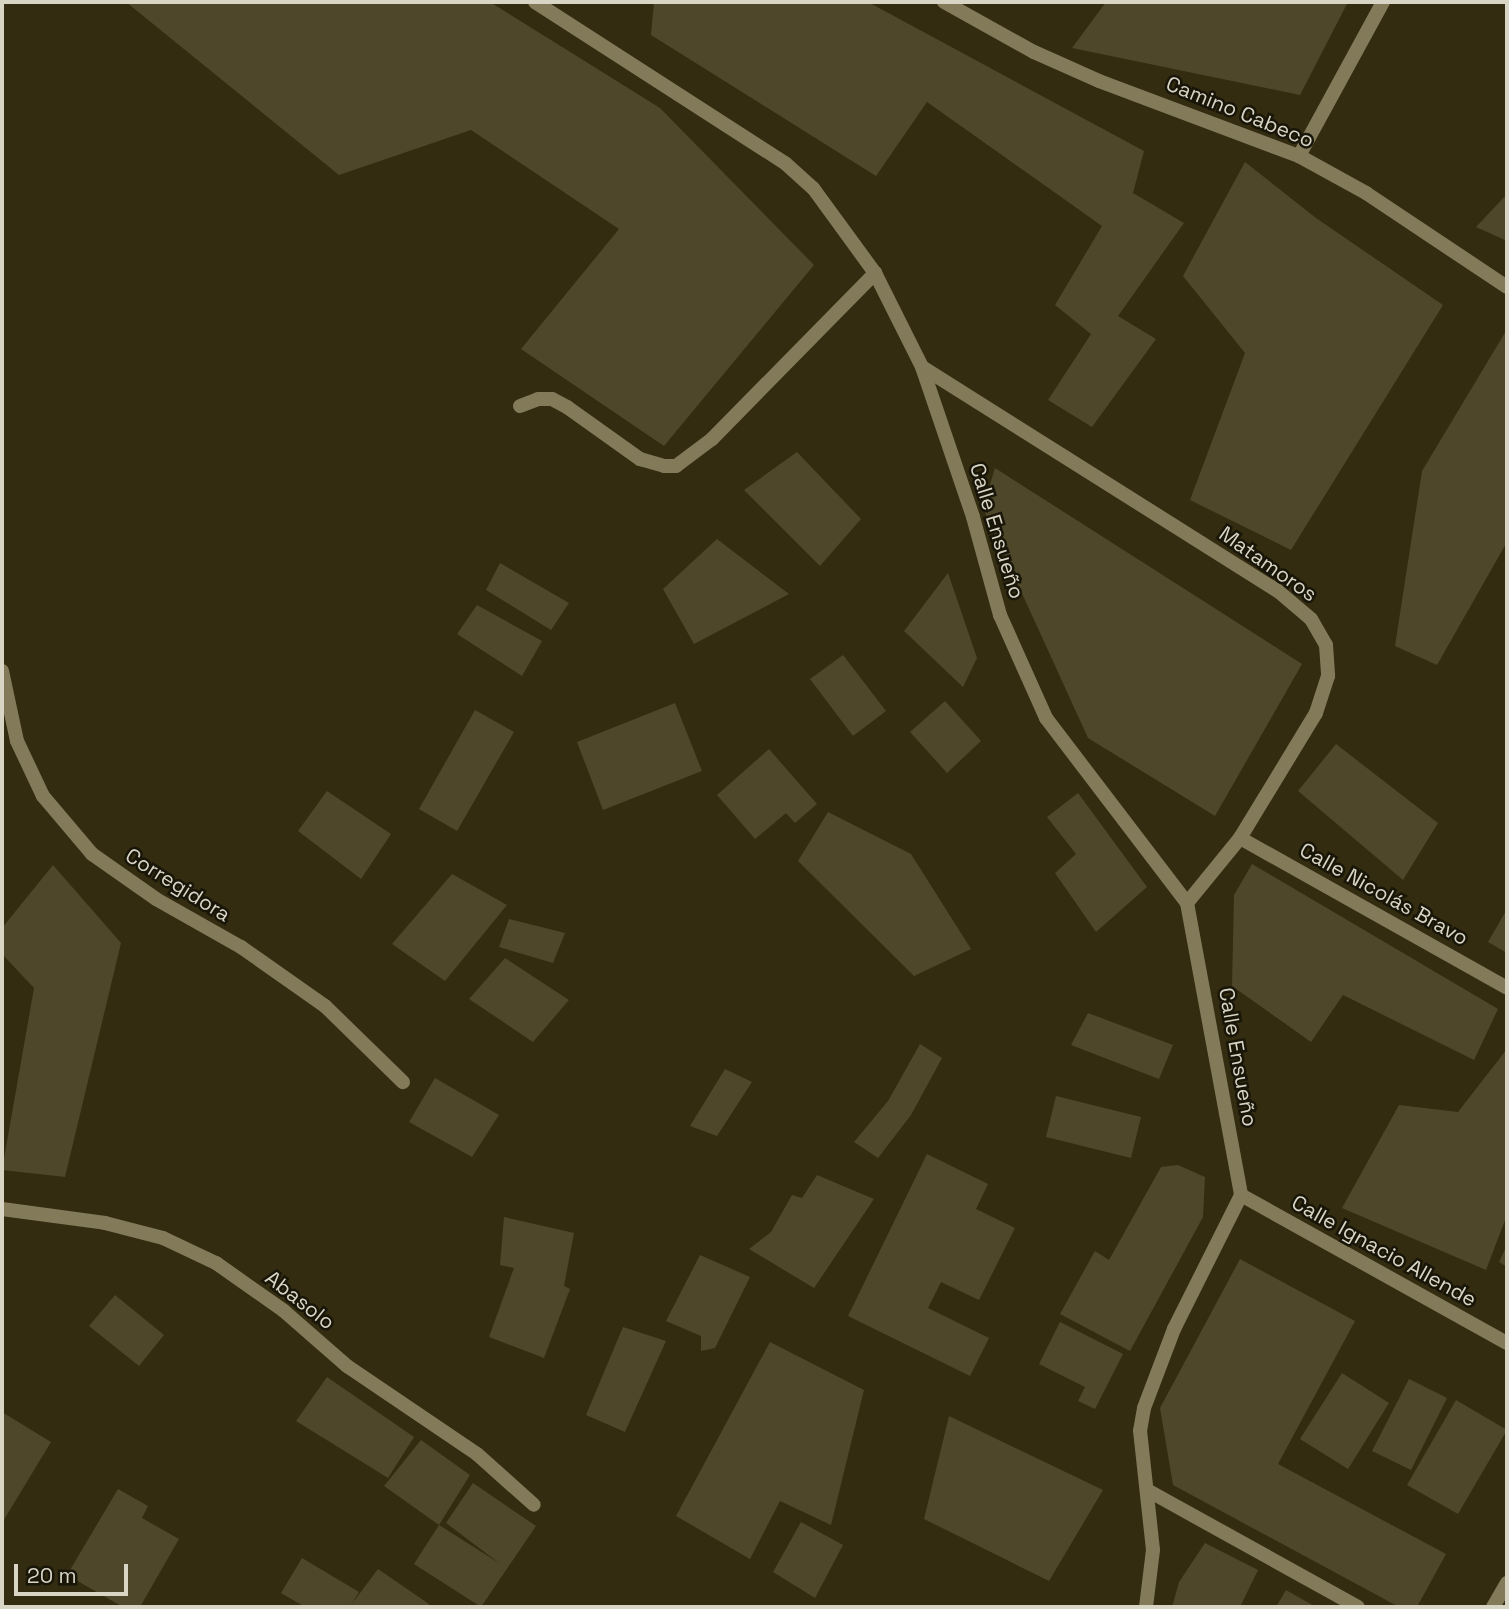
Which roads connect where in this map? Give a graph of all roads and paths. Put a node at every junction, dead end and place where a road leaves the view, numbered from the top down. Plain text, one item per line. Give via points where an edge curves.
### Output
1 (535, 2) edge
2 (944, 2) edge
3 (1383, 2) edge
4 (1299, 156) junction
5 (875, 272) junction
6 (1507, 287) edge
7 (922, 367) junction
8 (520, 406) dead end
9 (2, 671) edge
10 (1240, 838) junction
11 (1187, 903) junction
12 (1507, 988) edge
13 (403, 1082) dead end
14 (1241, 1195) junction
15 (2, 1209) edge
16 (1507, 1343) edge
17 (1147, 1490) junction
18 (534, 1505) dead end
19 (1507, 1583) edge
20 (1146, 1607) edge
21 (1358, 1607) edge
22 (1493, 1607) edge

1 - 5 street, Calle Ensueño via 785,163 813,188
2 - 4 street, Camino Cabeco via 1045,57
3 - 4 street
4 - 6 street, Camino Cabeco via 1366,193
5 - 7 street, Calle Ensueño
5 - 8 street via 712,439 676,466 640,459 552,399
7 - 10 street, Matamoros via 1278,591 1311,619 1326,645 1328,676 1317,713
7 - 11 street, Calle Ensueño via 973,517 1000,615 1046,718
9 - 13 street, Corregidora via 17,741 43,796 92,854 156,899 241,947 325,1006
10 - 11 street, Matamoros
10 - 12 street, Calle Nicolás Bravo
11 - 14 street, Calle Ensueño
14 - 16 street, Calle Ignacio Allende
14 - 17 street via 1174,1329 1144,1408 1140,1432
15 - 18 street, Abasolo via 105,1223 163,1238 216,1264 284,1311 347,1366 477,1454
17 - 20 street via 1153,1550
17 - 21 street
19 - 22 street

